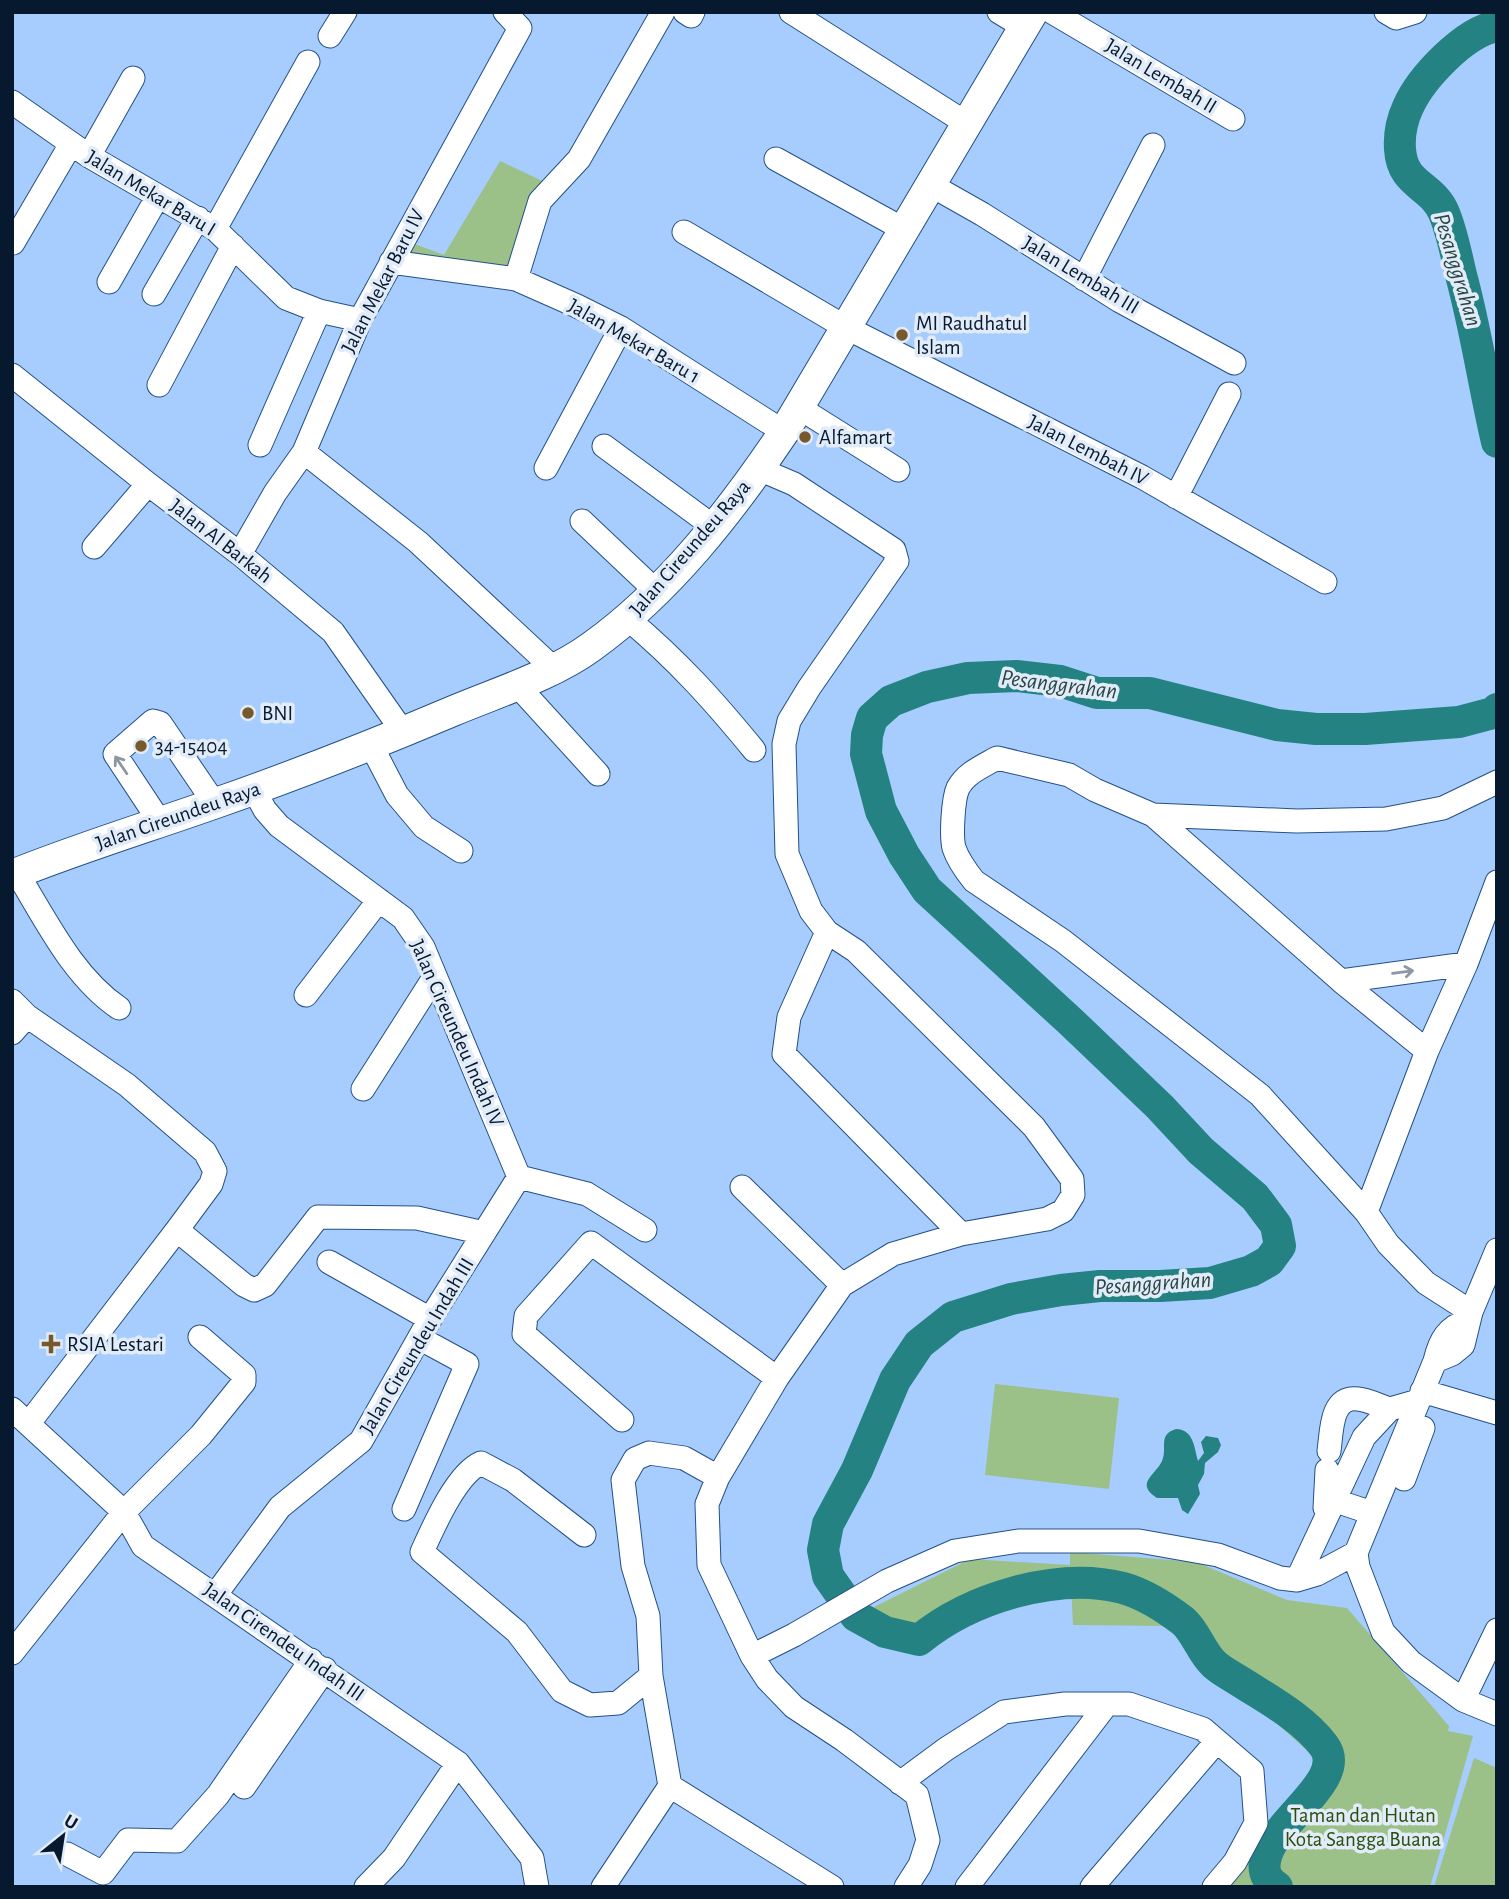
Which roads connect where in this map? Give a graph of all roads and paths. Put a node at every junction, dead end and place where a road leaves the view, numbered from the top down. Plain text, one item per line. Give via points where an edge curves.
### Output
1 (345, 12) edge
2 (663, 12) edge
3 (685, 12) edge
4 (693, 12) edge
5 (791, 12) edge
6 (1052, 12) edge
7 (1386, 12) edge
8 (1415, 12) edge
9 (518, 17) edge
10 (1019, 17) edge
11 (330, 36) dead end
12 (308, 62) dead end
13 (133, 78) dead end
14 (12, 102) edge
15 (1233, 119) dead end
16 (966, 123) junction
17 (1153, 145) dead end
18 (80, 150) junction
19 (776, 159) dead end
20 (929, 184) junction
21 (158, 196) junction
22 (21, 209) edge
23 (206, 224) junction
24 (902, 229) junction
25 (684, 232) dead end
26 (13, 243) edge
27 (233, 246) junction
28 (391, 262) junction
29 (516, 279) junction
30 (1084, 279) junction
31 (109, 282) dead end
32 (154, 294) dead end
33 (319, 311) junction
34 (360, 320) junction
35 (845, 327) junction
36 (621, 328) junction
37 (1234, 363) dead end
38 (12, 375) edge
39 (159, 385) dead end
40 (1229, 394) dead end
41 (791, 419) junction
42 (260, 445) dead end
43 (604, 446) dead end
44 (304, 452) junction
45 (546, 468) dead end
46 (759, 469) junction
47 (898, 470) dead end
48 (148, 484) junction
49 (1176, 497) junction
50 (582, 521) dead end
51 (714, 527) junction
52 (94, 547) dead end
53 (240, 554) junction
54 (1325, 582) dead end
55 (657, 592) junction
56 (628, 619) junction
57 (553, 668) junction
58 (516, 684) junction
59 (403, 732) junction
60 (371, 746) junction
61 (754, 750) dead end
62 (598, 774) dead end
63 (1497, 782) edge
64 (254, 790) junction
65 (215, 804) junction
66 (1153, 816) junction
67 (160, 822) junction
68 (461, 851) dead end
69 (14, 874) edge
70 (1497, 882) edge
71 (379, 900) junction
72 (827, 932) junction
73 (1466, 964) junction
74 (435, 976) junction
75 (1341, 981) junction
76 (306, 995) dead end
77 (119, 1009) dead end
78 (17, 1017) edge
79 (1427, 1051) junction
80 (363, 1089) dead end
81 (519, 1177) junction
82 (742, 1187) dead end
83 (1366, 1212) junction
84 (177, 1230) junction
85 (645, 1230) dead end
86 (484, 1233) junction
87 (961, 1234) junction
88 (1497, 1250) edge
89 (329, 1262) dead end
90 (842, 1285) junction
91 (1470, 1317) junction
92 (426, 1329) junction
93 (201, 1337) dead end
94 (777, 1378) junction
95 (1425, 1396) junction
96 (1390, 1409) junction
97 (1497, 1413) edge
98 (21, 1416) edge
99 (622, 1420) dead end
100 (718, 1477) junction
101 (1404, 1479) dead end
102 (404, 1509) dead end
103 (1329, 1510) junction
104 (124, 1512) junction
105 (1372, 1513) junction
106 (584, 1535) dead end
107 (1356, 1553) junction
108 (1297, 1580) junction
109 (216, 1594) junction
110 (1497, 1630) edge
111 (12, 1653) edge
112 (752, 1656) junction
113 (318, 1665) junction
114 (651, 1676) junction
115 (1463, 1700) junction
116 (1107, 1704) junction
117 (1497, 1714) edge
118 (1217, 1741) junction
119 (458, 1763) junction
120 (900, 1783) junction
121 (670, 1786) junction
122 (244, 1787) dead end
123 (67, 1854) dead end
124 (606, 1886) edge
125 (366, 1887) edge
126 (537, 1887) edge
127 (832, 1887) edge
128 (906, 1887) edge
129 (967, 1887) edge
130 (1092, 1887) edge
131 (1214, 1887) edge

1 - 11 street
2 - 29 street via 579,159 540,201
3 - 4 street via 691,16
5 - 16 street
6 - 15 street, Jalan Lembah II
7 - 8 street via 1396,18
9 - 28 street, Jalan Mekar Baru IV
10 - 16 main road, Jalan Cireundeu Raya
12 - 23 street
13 - 18 street
14 - 18 street, Jalan Mekar Baru I
16 - 20 main road, Jalan Cireundeu Raya
17 - 30 street
18 - 21 street, Jalan Mekar Baru I
18 - 22 street
19 - 24 street
20 - 24 main road, Jalan Cireundeu Raya
20 - 30 street, Jalan Lembah III
21 - 23 street, Jalan Mekar Baru I
21 - 31 street
22 - 26 street
23 - 27 street, Jalan Mekar Baru I
23 - 32 street
24 - 35 main road, Jalan Cireundeu Raya
25 - 35 street, Jalan Lembah IV
27 - 33 street, Jalan Mekar Baru I via 286,298
27 - 39 street
28 - 29 street, Jalan Mekar Baru 1
28 - 34 street, Jalan Mekar Baru IV
29 - 36 street, Jalan Mekar Baru 1
30 - 37 street, Jalan Lembah III
33 - 34 street, Jalan Mekar Baru I
33 - 42 street
34 - 44 street, Jalan Mekar Baru IV
35 - 41 main road, Jalan Cireundeu Raya
35 - 49 street, Jalan Lembah IV
36 - 41 street, Jalan Mekar Baru 1
36 - 45 street
38 - 48 street, Jalan Al Barkah
40 - 49 street
41 - 46 main road, Jalan Cireundeu Raya
41 - 47 street, Jalan Mekar Baru 1
43 - 51 street
44 - 53 street, Jalan Mekar Baru IV
44 - 57 street via 418,542
46 - 51 main road, Jalan Cireundeu Raya
46 - 72 street via 794,484 897,556 789,721 784,744 787,854 811,911
48 - 52 street
48 - 53 street, Jalan Al Barkah
49 - 54 street, Jalan Lembah IV
50 - 55 street
51 - 55 main road, Jalan Cireundeu Raya
53 - 59 street, Jalan Al Barkah via 333,632
55 - 56 main road, Jalan Cireundeu Raya
56 - 57 main road, Jalan Cireundeu Raya via 589,649
56 - 61 street via 708,694
57 - 58 main road, Jalan Cireundeu Raya
58 - 59 main road, Jalan Cireundeu Raya
58 - 62 street
59 - 60 main road, Jalan Cireundeu Raya
60 - 64 main road, Jalan Cireundeu Raya
60 - 68 street via 397,795 424,827
63 - 66 street via 1443,808 1386,818 1297,821
64 - 65 main road, Jalan Cireundeu Raya
64 - 71 street, Jalan Cireundeu Indah IV via 279,826
65 - 67 main road, Jalan Cireundeu Raya
67 -> 65 street via 114,754 153,721 160,723
66 - 75 street
66 - 83 street via 1069,775 997,758 973,771 958,789 953,846 974,881 1063,941 1260,1095
67 - 69 main road, Jalan Cireundeu Raya
69 - 77 street via 87,982
70 - 73 street
71 - 74 street, Jalan Cireundeu Indah IV via 403,918 423,947
71 - 76 street
72 - 87 street via 789,1017 784,1054
72 - 87 street via 856,951 1034,1127 1072,1179 1073,1195 1063,1211 1047,1219
75 -> 73 street
73 - 79 street
74 - 80 street
74 - 81 street, Jalan Cireundeu Indah IV
75 - 79 street
78 - 84 street via 127,1085 205,1152 215,1171 211,1184
79 - 83 street
81 - 85 street via 587,1194
81 - 86 street, Jalan Cireundeu Indah III
82 - 90 street
83 - 91 street via 1388,1244 1426,1283
84 - 86 street via 254,1290 265,1285 318,1217 417,1218
84 - 98 street
86 - 92 street, Jalan Cireundeu Indah III
87 - 90 street via 893,1254
88 - 91 street
89 - 92 street
90 - 94 street
91 - 95 street via 1448,1331 1439,1344
92 - 102 street via 467,1364
92 - 109 street, Jalan Cireundeu Indah III via 361,1441 280,1507
93 - 104 street via 244,1375 244,1382 201,1435
94 - 99 street via 591,1243 526,1316 524,1334
94 - 100 street
95 - 96 street
95 - 97 street
95 - 101 street
95 - 105 street
96 - 103 street via 1364,1437
96 - 103 street via 1357,1398 1342,1403 1334,1412 1328,1460
98 - 104 street, Jalan Cirendeu Indah III
100 - 112 street via 707,1504 709,1565
100 - 114 street via 684,1458 649,1453 635,1459 623,1480 633,1566 648,1616
103 - 105 street
103 - 108 street
104 - 109 street, Jalan Cirendeu Indah III via 143,1546
104 - 111 street
105 - 107 street
106 - 114 street via 513,1480 481,1463 471,1467 441,1511 422,1552 517,1632 562,1691 590,1705 618,1703
107 - 108 street
107 - 115 street via 1383,1632 1411,1662
108 - 112 street via 1218,1555 1139,1541 1017,1541 955,1551 887,1581
109 - 113 street, Jalan Cirendeu Indah III
110 - 115 street
112 - 120 street via 794,1707
113 - 119 street, Jalan Cirendeu Indah III
113 - 122 street
113 - 123 street via 177,1841 128,1840 103,1873
114 - 121 street
115 - 117 street
116 - 118 street via 1129,1704 1203,1729
116 - 120 street via 1004,1712
116 - 129 street
118 - 130 street
118 - 131 street via 1252,1771 1256,1823 1235,1862
119 - 125 street via 394,1858
119 - 126 street, Jalan Cirendeu Indah III via 532,1858
120 - 128 street via 917,1796 928,1840
121 - 124 street
121 - 127 street

